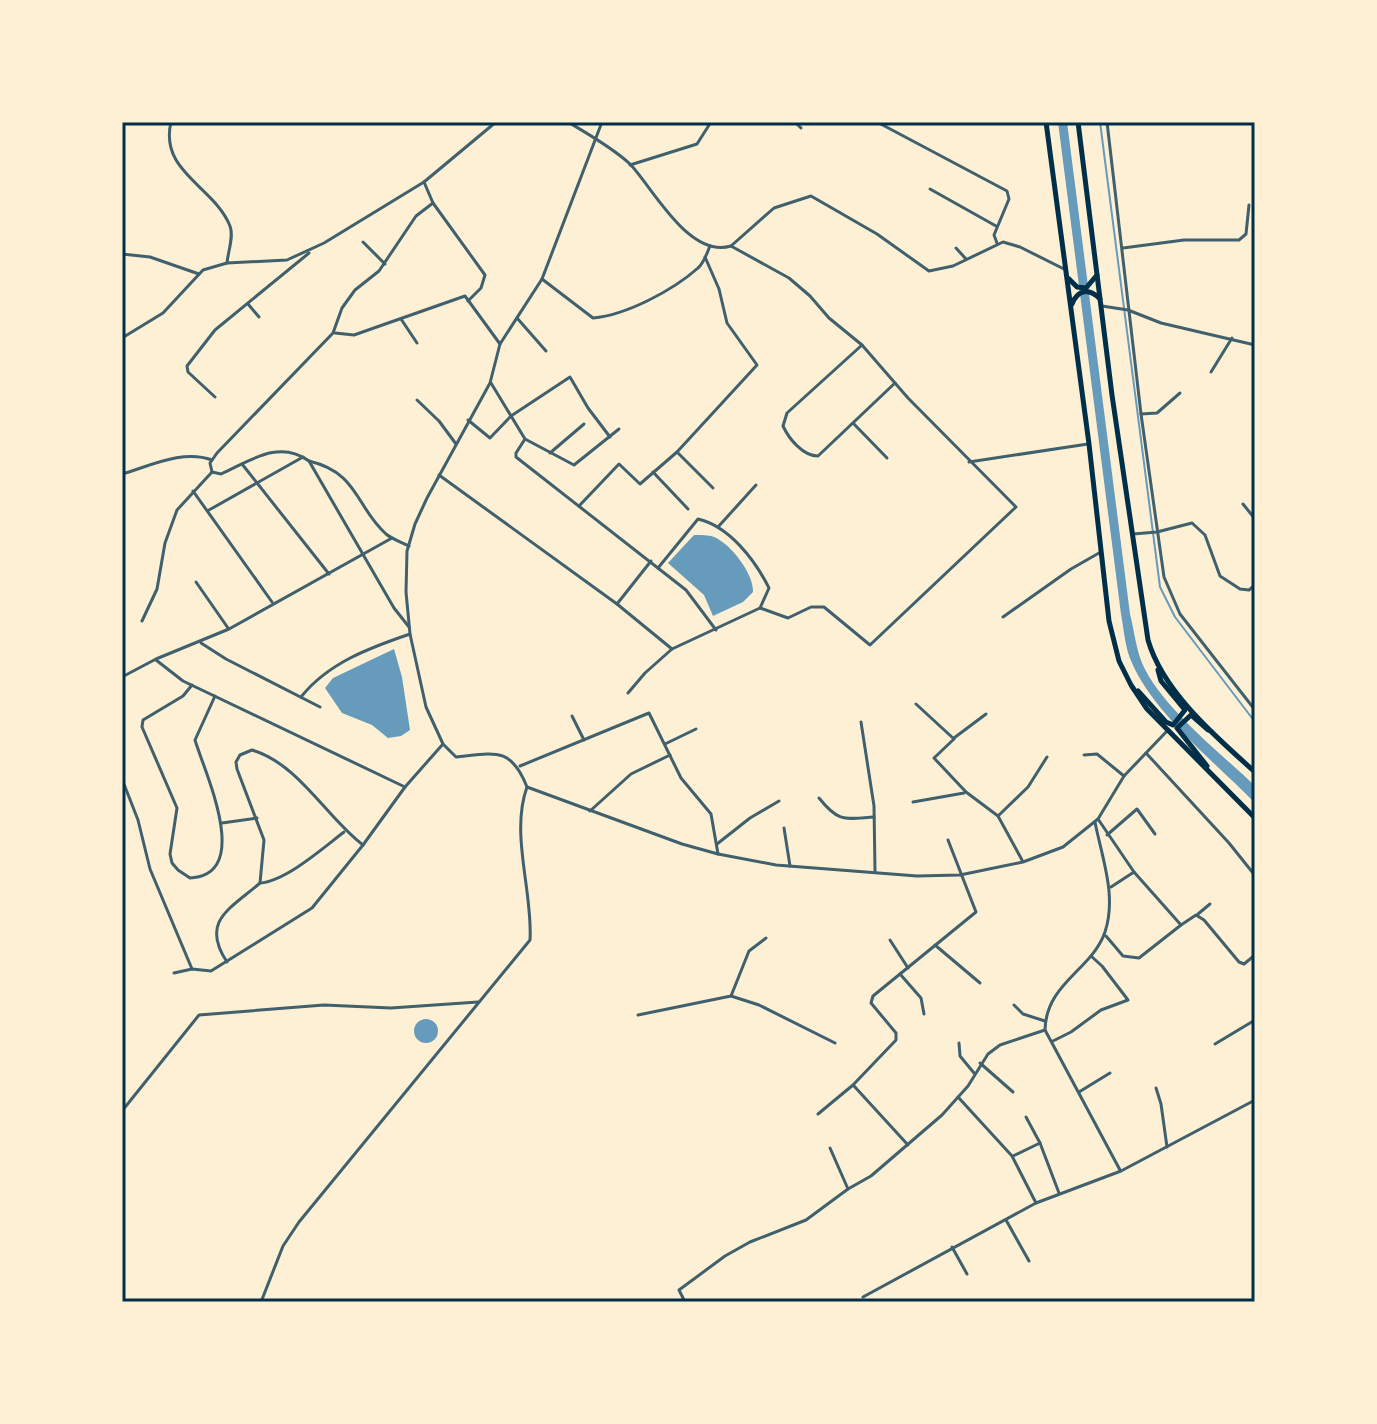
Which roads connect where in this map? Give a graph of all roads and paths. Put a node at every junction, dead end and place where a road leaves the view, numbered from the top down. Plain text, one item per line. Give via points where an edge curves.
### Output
1 (171, 122) edge
2 (496, 122) edge
3 (568, 122) edge
4 (602, 122) edge
5 (711, 122) edge
6 (795, 122) edge
7 (877, 122) edge
8 (1046, 122) edge
9 (1078, 122) edge
10 (1107, 122) edge
11 (801, 128) dead end
12 (595, 140) junction
13 (630, 165) junction
14 (424, 182) junction
15 (930, 189) dead end
16 (433, 203) junction
17 (1249, 205) dead end
18 (997, 226) junction
19 (363, 242) dead end
20 (997, 243) junction
21 (711, 245) junction
22 (731, 246) junction
23 (315, 248) junction
24 (956, 248) dead end
25 (1123, 248) junction
26 (122, 254) edge
27 (705, 257) junction
28 (966, 259) junction
29 (227, 263) junction
30 (385, 264) junction
31 (1067, 273) junction
32 (199, 274) junction
33 (1097, 274) junction
34 (542, 279) junction
35 (1100, 300) junction
36 (468, 301) junction
37 (248, 304) junction
38 (1071, 307) junction
39 (1129, 310) junction
40 (259, 317) dead end
41 (517, 318) junction
42 (401, 319) junction
43 (333, 333) junction
44 (122, 338) edge
45 (1232, 338) junction
46 (417, 343) dead end
47 (500, 344) junction
48 (862, 345) junction
49 (1255, 345) edge
50 (546, 351) dead end
51 (1211, 372) dead end
52 (490, 383) junction
53 (895, 383) junction
54 (1180, 393) dead end
55 (215, 397) dead end
56 (417, 400) dead end
57 (1141, 414) junction
58 (511, 416) junction
59 (468, 420) junction
60 (853, 423) junction
61 (584, 424) dead end
62 (619, 429) dead end
63 (610, 437) junction
64 (525, 439) junction
65 (456, 444) junction
66 (1089, 444) junction
67 (677, 452) junction
68 (550, 453) junction
69 (303, 457) junction
70 (887, 458) dead end
71 (212, 460) junction
72 (309, 461) junction
73 (969, 462) junction
74 (242, 464) junction
75 (212, 472) junction
76 (653, 472) junction
77 (122, 474) edge
78 (439, 475) junction
79 (256, 483) junction
80 (756, 485) dead end
81 (713, 488) dead end
82 (193, 491) junction
83 (1243, 504) dead end
84 (579, 506) junction
85 (688, 509) dead end
86 (208, 511) junction
87 (1255, 519) edge
88 (718, 527) junction
89 (1155, 532) junction
90 (1133, 534) junction
91 (392, 538) junction
92 (409, 546) junction
93 (1101, 552) junction
94 (365, 554) junction
95 (651, 561) junction
96 (658, 568) junction
97 (329, 574) junction
98 (196, 582) dead end
99 (1255, 585) edge
100 (273, 603) junction
101 (617, 604) junction
102 (760, 608) junction
103 (1003, 617) dead end
104 (142, 621) dead end
105 (409, 627) junction
106 (229, 629) junction
107 (716, 630) junction
108 (410, 634) junction
109 (201, 643) junction
110 (672, 649) junction
111 (156, 659) junction
112 (1157, 667) junction
113 (122, 677) edge
114 (192, 685) junction
115 (1131, 685) junction
116 (628, 693) dead end
117 (215, 696) junction
118 (300, 697) junction
119 (916, 704) dead end
120 (320, 707) dead end
121 (1255, 710) edge
122 (986, 714) dead end
123 (1187, 714) junction
124 (572, 716) dead end
125 (861, 722) dead end
126 (1175, 726) junction
127 (696, 729) dead end
128 (1167, 731) junction
129 (954, 739) junction
130 (584, 740) junction
131 (443, 744) junction
132 (665, 744) junction
133 (1146, 753) junction
134 (670, 755) junction
135 (1084, 755) dead end
136 (1047, 757) dead end
137 (1241, 760) junction
138 (519, 766) junction
139 (1255, 772) edge
140 (1124, 776) junction
141 (122, 779) edge
142 (1217, 779) junction
143 (405, 787) junction
144 (527, 787) junction
145 (966, 792) junction
146 (819, 798) dead end
147 (779, 801) dead end
148 (913, 802) dead end
149 (590, 811) junction
150 (998, 816) junction
151 (874, 817) junction
152 (257, 818) junction
153 (1255, 818) edge
154 (1097, 821) junction
155 (222, 823) junction
156 (784, 828) dead end
157 (345, 831) junction
158 (1155, 834) dead end
159 (1107, 835) junction
160 (948, 840) dead end
161 (716, 844) junction
162 (363, 845) junction
163 (718, 854) junction
164 (1023, 862) junction
165 (790, 866) junction
166 (875, 871) junction
167 (1134, 872) junction
168 (1254, 873) edge
169 (960, 875) junction
170 (260, 883) junction
171 (1109, 888) junction
172 (1210, 904) dead end
173 (1196, 915) junction
174 (1181, 925) junction
175 (1105, 934) junction
176 (766, 938) dead end
177 (890, 940) dead end
178 (935, 945) junction
179 (1255, 955) edge
180 (1091, 956) junction
181 (227, 962) junction
182 (908, 968) junction
183 (192, 969) junction
184 (174, 973) dead end
185 (900, 974) junction
186 (980, 983) dead end
187 (731, 996) junction
188 (478, 1002) junction
189 (1014, 1005) dead end
190 (924, 1014) dead end
191 (638, 1015) dead end
192 (1255, 1020) edge
193 (1045, 1021) junction
194 (1045, 1030) junction
195 (1053, 1041) junction
196 (835, 1043) dead end
197 (959, 1043) dead end
198 (1215, 1044) dead end
199 (980, 1063) junction
200 (1110, 1073) dead end
201 (975, 1074) junction
202 (853, 1085) junction
203 (1156, 1088) dead end
204 (1013, 1092) dead end
205 (1079, 1092) junction
206 (958, 1097) junction
207 (1255, 1100) edge
208 (122, 1111) edge
209 (818, 1114) dead end
210 (1026, 1117) dead end
211 (1040, 1143) junction
212 (908, 1145) junction
213 (1167, 1147) junction
214 (830, 1148) dead end
215 (1012, 1156) junction
216 (1121, 1171) junction
217 (848, 1189) junction
218 (1059, 1193) junction
219 (1036, 1203) junction
220 (1006, 1220) junction
221 (952, 1247) junction
222 (1029, 1261) dead end
223 (967, 1274) dead end
224 (863, 1297) dead end
225 (261, 1302) edge
226 (685, 1302) edge

1 - 29 street via 167,137 174,159 230,226
2 - 14 street
3 - 12 street
4 - 12 street
5 - 13 street via 697,144
6 - 11 street
7 - 18 street via 1007,191 1009,199
8 - 31 main road
9 - 33 main road
10 - 25 street
12 - 13 street
12 - 34 street
13 - 21 street via 680,226
14 - 16 street
14 - 23 street
15 - 18 street
16 - 30 street via 416,216
16 - 36 street via 485,275
17 - 25 street via 1246,234 1239,240
18 - 20 street
19 - 30 street
20 - 28 street
20 - 31 street via 1012,243
21 - 22 street
21 - 27 street
22 - 28 street via 774,208 811,196 929,271
22 - 48 street via 789,278
23 - 29 street via 287,260
23 - 37 street
24 - 28 street
25 - 39 street
26 - 32 street via 150,257
27 - 34 street via 700,267 642,305 593,318
27 - 67 street via 727,323 757,365
29 - 32 street
30 - 43 street via 355,290
31 - 33 main road via 1073,284 1086,288
31 - 38 main road
32 - 44 street via 163,313
33 - 35 main road
34 - 41 street
35 - 38 main road via 1091,291 1082,292
35 - 39 street
35 - 90 main road
36 - 42 street via 465,296
36 - 47 street
37 - 40 street
37 - 55 street via 215,330 187,366
38 - 66 main road
39 - 45 street via 1161,323
39 - 57 street
41 - 47 street
41 - 50 street
42 - 43 street via 354,335
42 - 46 street
43 - 71 street
45 - 49 street
45 - 51 street
47 - 52 street
48 - 53 street
48 - 60 street via 787,413 783,426 815,457
52 - 58 street
52 - 59 street
53 - 60 street
53 - 73 street
54 - 57 street via 1157,413
56 - 65 street
57 - 89 street
58 - 59 street via 489,439
58 - 63 street via 570,377
58 - 64 street
59 - 65 street
60 - 70 street
61 - 68 street
62 - 63 street
63 - 68 street via 574,465
64 - 68 street
64 - 84 street via 516,457
65 - 78 street
66 - 73 street
66 - 93 main road
67 - 76 street
67 - 81 street
69 - 72 street
69 - 74 street via 278,450
69 - 79 street
71 - 75 street
71 - 77 street via 192,455
72 - 91 street via 351,485
72 - 94 street
73 - 102 street via 1016,507 870,645 824,607 788,618
74 - 75 street via 221,474
74 - 79 street
75 - 82 street
76 - 84 street via 640,484 619,464
76 - 85 street
78 - 92 street
78 - 101 street
79 - 86 street
79 - 97 street
80 - 88 street
82 - 86 street
82 - 104 street via 171,523 157,589
83 - 87 street
84 - 95 street
86 - 100 street
88 - 96 street via 698,519
88 - 102 street via 761,572 769,588
89 - 90 street
89 - 99 street via 1192,523 1205,535 1220,576 1240,589
89 - 121 street via 1164,577 1180,614
90 - 112 main road via 1144,620
91 - 92 street
91 - 94 street
92 - 105 street
93 - 103 street
93 - 115 main road via 1114,646
94 - 97 street
94 - 105 street
95 - 96 street
95 - 101 street
96 - 107 street via 686,590
97 - 100 street
98 - 106 street
100 - 106 street
101 - 110 street
102 - 107 street
105 - 108 street
106 - 109 street
107 - 110 street
108 - 118 street via 323,672
108 - 131 street via 426,707
109 - 111 street
109 - 118 street
110 - 116 street
111 - 113 street
111 - 114 street
112 - 123 main road via 1161,681
112 - 137 main road
114 - 117 street
114 - 155 street via 143,720 142,727 177,808 170,854 178,870 190,878 212,868 219,858
115 - 126 main road
115 - 128 main road
117 - 143 street
117 - 155 street via 195,740
118 - 120 street
119 - 129 street
122 - 129 street
123 - 126 main road
123 - 137 main road
124 - 130 street
125 - 151 street
126 - 142 main road
127 - 132 street
128 - 133 street
128 - 142 main road
129 - 145 street via 934,758
130 - 132 street via 649,713
130 - 138 street
131 - 138 street via 456,757 498,754
131 - 143 street
132 - 134 street
133 - 140 street
133 - 168 street
134 - 149 street via 631,774
134 - 161 street via 681,778 708,807
135 - 140 street via 1097,754
136 - 150 street via 1028,787
137 - 139 main road
138 - 144 street
140 - 154 street
141 - 183 street via 150,869
142 - 153 main road
143 - 162 street
144 - 149 street
144 - 188 street via 522,846 530,940
145 - 148 street
145 - 150 street
146 - 151 street via 840,819
147 - 161 street
149 - 163 street
150 - 164 street
151 - 166 street
152 - 155 street
152 - 157 street via 237,769 246,750 259,752 297,780
152 - 170 street via 264,840
154 - 159 street
154 - 164 street via 1063,847
154 - 171 street
156 - 165 street
157 - 162 street
157 - 170 street via 270,882
158 - 159 street via 1137,809
159 - 167 street
160 - 169 street
161 - 163 street
162 - 181 street via 312,908
163 - 165 street
164 - 169 street
165 - 166 street
166 - 169 street
167 - 171 street
167 - 174 street
169 - 178 street via 976,912
170 - 181 street via 216,929 217,947
171 - 175 street
172 - 173 street
173 - 174 street
173 - 179 street via 1239,962
174 - 175 street via 1139,958 1123,956
175 - 180 street
176 - 187 street via 749,951
177 - 182 street
178 - 182 street
178 - 186 street
180 - 193 street via 1054,997
180 - 195 street via 1128,1000 1101,1010
181 - 183 street via 211,971
182 - 185 street
183 - 184 street
185 - 190 street via 921,998
185 - 202 street via 871,1003 896,1040
187 - 191 street
187 - 196 street
188 - 208 street via 391,1008 324,1005 199,1015
188 - 225 street via 299,1222 283,1246
189 - 193 street
192 - 198 street
193 - 194 street
194 - 195 street
194 - 199 street via 1000,1045
195 - 205 street
197 - 201 street via 958,1053
199 - 201 street
199 - 204 street
200 - 205 street
201 - 206 street
202 - 209 street
202 - 212 street
203 - 213 street
205 - 216 street
206 - 212 street
206 - 215 street
207 - 213 street
210 - 211 street
211 - 215 street
211 - 218 street
212 - 217 street
213 - 216 street
214 - 217 street
215 - 219 street
216 - 218 street
217 - 226 street via 806,1220 725,1256 679,1290
218 - 219 street
219 - 220 street
220 - 221 street
220 - 222 street
221 - 223 street
221 - 224 street

